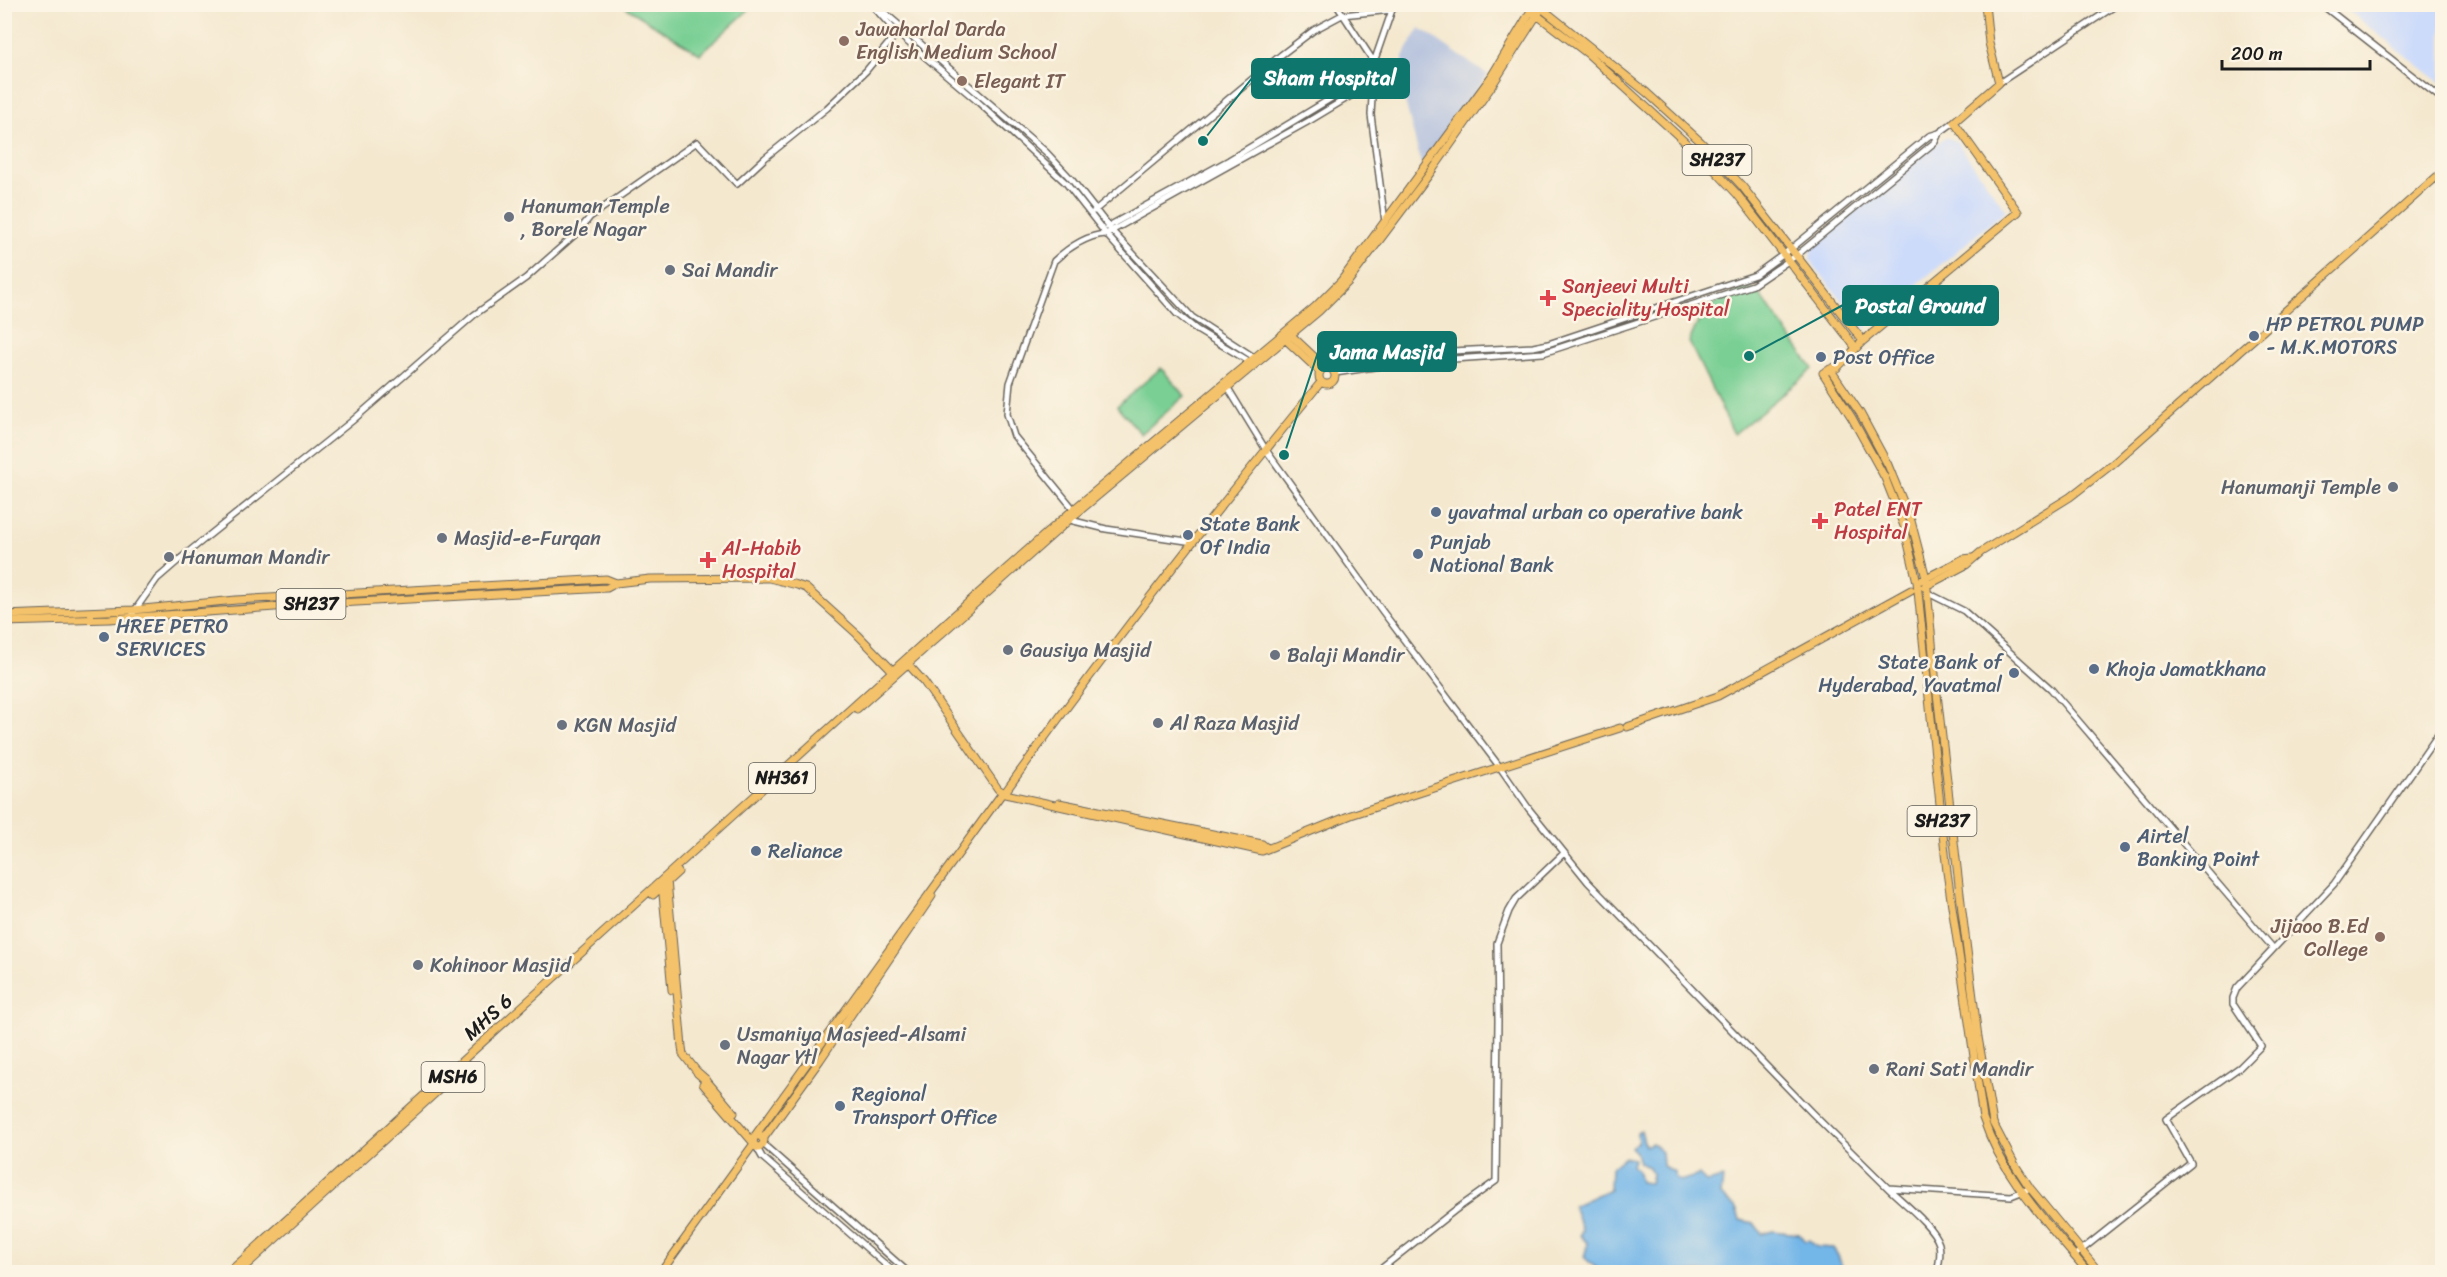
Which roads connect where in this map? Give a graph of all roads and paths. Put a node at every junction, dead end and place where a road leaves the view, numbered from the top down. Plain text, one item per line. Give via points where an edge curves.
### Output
1 (1336, 4) edge
2 (1985, 4) edge
3 (2118, 4) edge
4 (2321, 4) edge
5 (872, 6) edge
6 (1394, 7) edge
7 (1534, 7) edge
8 (1342, 15) junction
9 (902, 27) junction
10 (897, 33) junction
11 (1374, 62) junction
12 (1373, 73) junction
13 (1372, 83) junction
14 (1999, 83) junction
15 (2442, 99) edge
16 (1954, 122) junction
17 (1939, 133) junction
18 (1235, 160) junction
19 (2442, 172) edge
20 (1093, 212) junction
21 (1386, 226) junction
22 (1106, 231) junction
23 (1794, 251) junction
24 (1786, 257) junction
25 (1288, 337) junction
26 (1863, 341) junction
27 (1533, 347) junction
28 (1856, 348) junction
29 (1534, 354) junction
30 (1446, 356) junction
31 (1254, 361) junction
32 (1323, 370) junction
33 (1335, 373) junction
34 (1830, 374) junction
35 (1322, 382) junction
36 (1228, 388) junction
37 (1266, 450) junction
38 (1076, 511) junction
39 (1067, 519) junction
40 (1193, 542) junction
41 (1927, 585) junction
42 (1916, 587) junction
43 (133, 614) junction
44 (4, 615) edge
45 (4, 622) edge
46 (908, 664) junction
47 (894, 672) junction
48 (2442, 729) edge
49 (1500, 766) junction
50 (1005, 792) junction
51 (1564, 853) junction
52 (664, 882) junction
53 (2273, 948) junction
54 (697, 1074) joint
55 (704, 1082) joint
56 (757, 1142) junction
57 (1888, 1188) junction
58 (2030, 1188) junction
59 (2022, 1193) junction
60 (2082, 1251) junction
61 (2074, 1256) junction
62 (229, 1272) edge
63 (239, 1272) edge
64 (662, 1272) edge
65 (894, 1272) edge
66 (908, 1272) edge
67 (1377, 1272) edge
68 (1937, 1272) edge
69 (2088, 1272) edge
70 (2099, 1272) edge

1 - 8 street
2 - 14 main road
3 - 14 street
4 - 15 street
5 - 9 street
5 - 10 street
6 - 8 street
6 - 11 street
7 - 21 main road via 1490,90
7 - 23 main road, SH237 via 1646,92 1701,142
7 - 24 main road via 1693,147 1737,194
8 - 11 street
8 - 20 street via 1281,55
9 - 10 street
9 - 20 street via 1046,152
10 - 20 street via 1043,160
10 - 43 street via 866,71 827,108 736,184 697,142 607,205 526,278 474,315 352,421 187,553 158,579
11 - 12 street
12 - 13 street
12 - 18 street
13 - 18 street
13 - 21 street via 1371,115
14 - 16 main road
16 - 17 street
16 - 26 main road via 2018,212
17 - 23 street via 1929,136
17 - 23 street via 1935,142
18 - 22 street
19 - 41 main road via 2115,462 2070,497 1972,558 1963,559
20 - 22 street
21 - 25 main road via 1348,282
21 - 31 main road via 1341,281
22 - 31 street via 1177,314 1197,330
22 - 38 street via 1068,249 1054,261 1011,383 1007,414 1014,436
23 - 24 street
23 - 26 main road, SH237
24 - 27 street via 1755,275
24 - 28 main road
24 - 29 street via 1753,285
25 - 31 main road
25 - 32 main road
26 - 28 main road
27 - 29 street
27 - 30 street via 1452,351
28 - 34 main road
29 - 30 street via 1454,359
30 - 33 street
31 - 36 main road
31 - 38 main road
32 - 33 main road
32 - 35 main road
33 - 35 main road via 1333,382
34 - 41 main road, SH237 via 1860,413 1888,465 1911,521
34 - 42 main road, SH237 via 1885,478 1904,525
35 - 37 main road
36 - 37 street
36 - 38 main road
37 - 40 main road
37 - 49 street
38 - 39 main road
39 - 40 street
39 - 46 main road
39 - 47 main road
40 - 50 main road via 1097,664
41 - 42 main road
41 - 53 street via 1964,611 2051,689
41 - 58 main road, SH237 via 1935,685 1986,1087 1994,1123
42 - 49 main road via 1718,696
42 - 59 main road, SH237 via 1947,872 1977,1090 1992,1141
43 - 44 main road, SH237
43 - 45 main road, SH237
43 - 47 main road, SH237 via 303,596 606,579 616,583 769,578 806,588
46 - 47 main road
46 - 50 main road via 998,789
47 - 52 main road, NH361
48 - 53 street via 2334,884
49 - 50 main road via 1351,815 1262,851
49 - 51 street
50 - 56 main road
51 - 57 street
51 - 67 street via 1519,897 1497,943 1496,1181
52 - 54 main road via 683,1054
52 - 62 main road, MHS 6
52 - 63 main road, MSH6
53 - 60 street via 2232,998 2260,1048 2240,1067 2166,1119 2191,1163
54 - 55 highway
55 - 56 main road
56 - 64 main road
56 - 65 street via 762,1157
56 - 66 street
57 - 59 street via 2011,1196
57 - 68 street via 1939,1244
58 - 59 street
58 - 60 main road, SH237
59 - 61 main road, SH237
60 - 61 street
60 - 70 main road, SH237
61 - 69 main road, SH237

